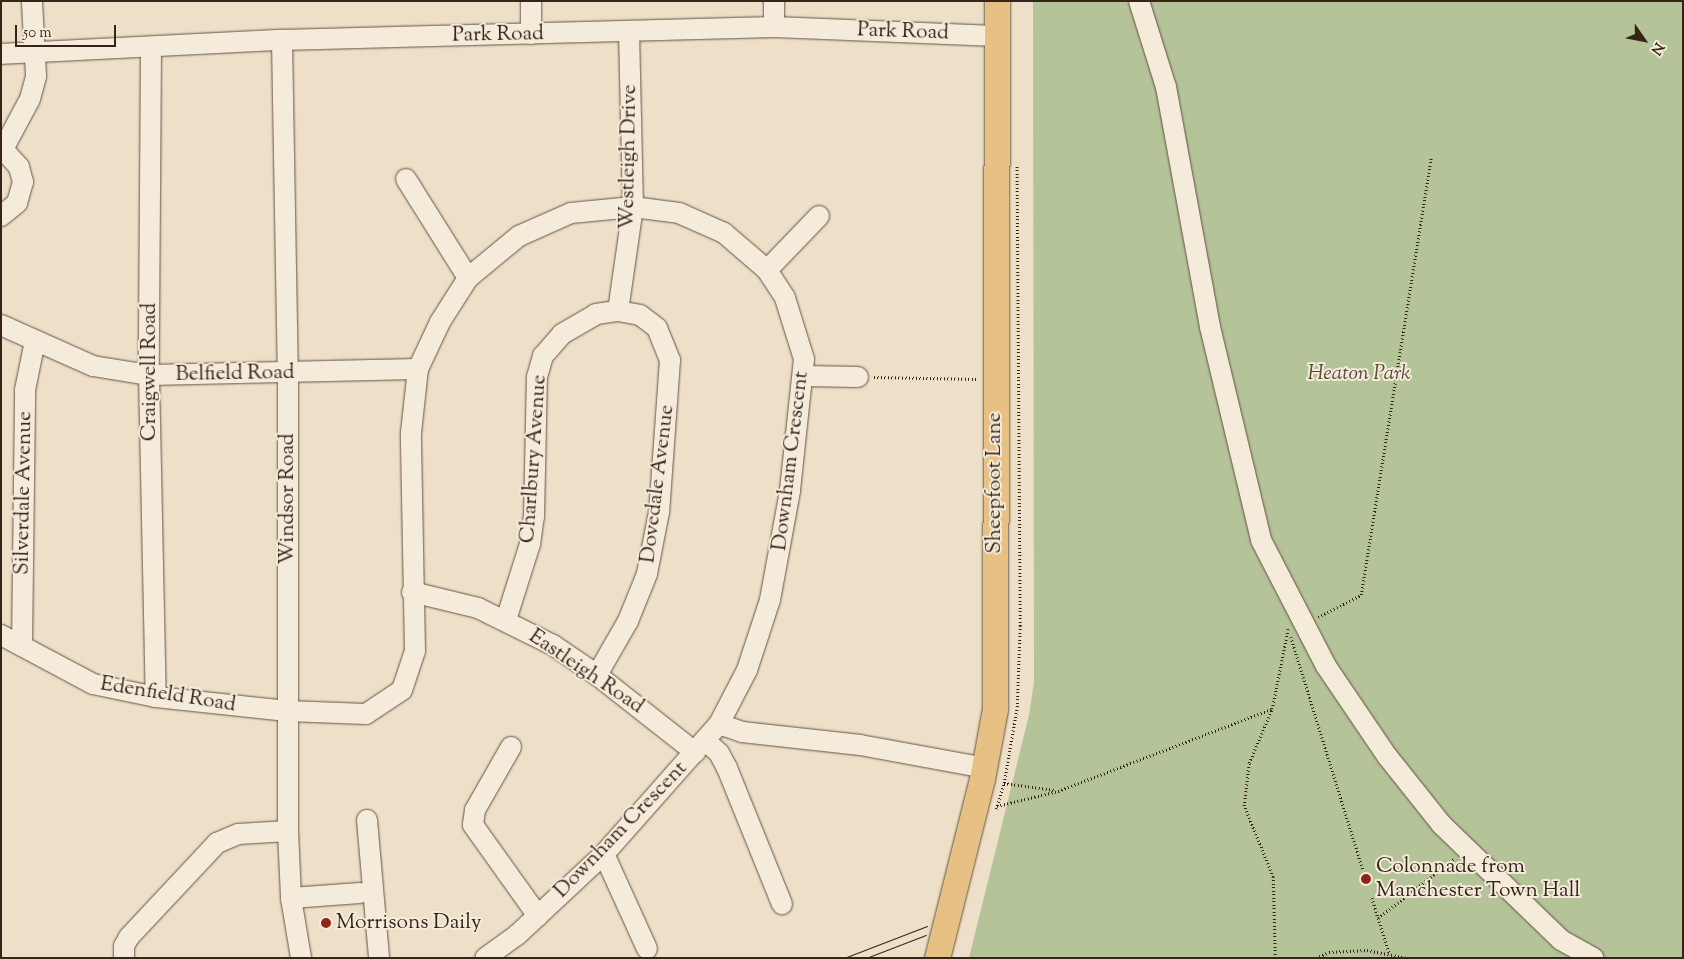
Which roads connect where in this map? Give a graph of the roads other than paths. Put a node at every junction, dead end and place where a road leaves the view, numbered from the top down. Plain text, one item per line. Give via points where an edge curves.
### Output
1 (32, 1) edge
2 (531, 1) edge
3 (774, 1) edge
4 (997, 1) edge
5 (1141, 2) edge
6 (774, 26) junction
7 (630, 32) junction
8 (531, 34) junction
9 (996, 36) junction
10 (282, 40) junction
11 (151, 48) junction
12 (35, 52) junction
13 (1, 54) edge
14 (2, 151) edge
15 (406, 179) dead end
16 (633, 207) junction
17 (1, 216) edge
18 (819, 216) dead end
19 (767, 270) junction
20 (468, 278) junction
21 (618, 311) junction
22 (1, 325) edge
23 (35, 341) junction
24 (418, 369) junction
25 (288, 374) junction
26 (149, 375) junction
27 (804, 376) junction
28 (858, 377) road end
29 (412, 592) junction
30 (506, 620) junction
31 (1, 635) edge
32 (22, 646) junction
33 (597, 675) junction
34 (156, 697) junction
35 (287, 711) junction
36 (719, 724) junction
37 (700, 746) junction
38 (511, 747) dead end
39 (984, 774) junction
40 (366, 820) dead end
41 (288, 831) junction
42 (604, 854) junction
43 (360, 893) dead end
44 (291, 898) junction
45 (782, 904) dead end
46 (538, 916) junction
47 (647, 949) dead end
48 (124, 958) edge
49 (301, 958) edge
50 (379, 958) edge
51 (485, 958) edge
52 (937, 958) edge
53 (1593, 958) edge

1 - 12 street
2 - 8 street
3 - 6 street
4 - 9 main road, Sheepfoot Lane
5 - 53 street via 1166,87 1210,326 1260,540 1296,626 1387,756 1441,824 1561,940
6 - 7 street, Park Road
6 - 9 street, Park Road
7 - 8 street, Park Road
7 - 16 street, Westleigh Drive
8 - 10 street, Park Road
9 - 39 main road, Sheepfoot Lane via 996,709
10 - 11 street, Park Road
10 - 25 street, Windsor Road
11 - 12 street, Park Road
11 - 26 street, Craigwell Road
12 - 13 street, Park Road
12 - 14 street via 36,76 30,99
14 - 17 street via 19,168 23,182 17,202
15 - 20 street
16 - 19 street, Downham Crescent via 679,213 724,233
16 - 20 street, Downham Crescent via 571,213 519,236
16 - 21 street, Westleigh Drive
18 - 19 street
19 - 27 street, Downham Crescent via 785,298 804,359
20 - 24 street, Downham Crescent via 440,322
21 - 30 street, Charlbury Avenue via 596,314 580,322 550,344 543,356 537,377 534,517 530,544
21 - 33 street, Dovedale Avenue via 649,320 664,341 670,360 666,439 659,512 647,574 628,621
22 - 23 street, Belfield Road
23 - 26 street, Belfield Road via 93,366
23 - 32 street, Silverdale Avenue via 25,390
24 - 25 street, Belfield Road
24 - 29 street, Downham Crescent via 411,433
25 - 26 street, Belfield Road
25 - 35 street, Windsor Road
26 - 34 street, Craigwell Road
27 - 28 street
27 - 36 street, Downham Crescent via 790,491 770,600 747,670
29 - 30 street, Eastleigh Road via 478,608
29 - 35 street, Downham Crescent via 415,651 402,690 366,714
30 - 33 street, Eastleigh Road via 553,645
31 - 32 street, Edenfield Road
32 - 34 street, Edenfield Road via 93,684
33 - 37 street, Eastleigh Road
34 - 35 street, Edenfield Road
35 - 41 street, Windsor Road
36 - 37 street, Downham Crescent
36 - 39 street via 742,732 860,745
37 - 42 street, Downham Crescent
37 - 45 street, Eastleigh Road via 719,753 727,768
38 - 46 street via 475,810 472,825
39 - 52 main road, Sheepfoot Lane
40 - 50 street
41 - 44 street, Windsor Road
41 - 48 street via 238,834 216,843 129,937 124,946
42 - 46 street, Downham Crescent
42 - 47 street
43 - 44 street
44 - 49 street, Windsor Road
46 - 51 street, Downham Crescent

